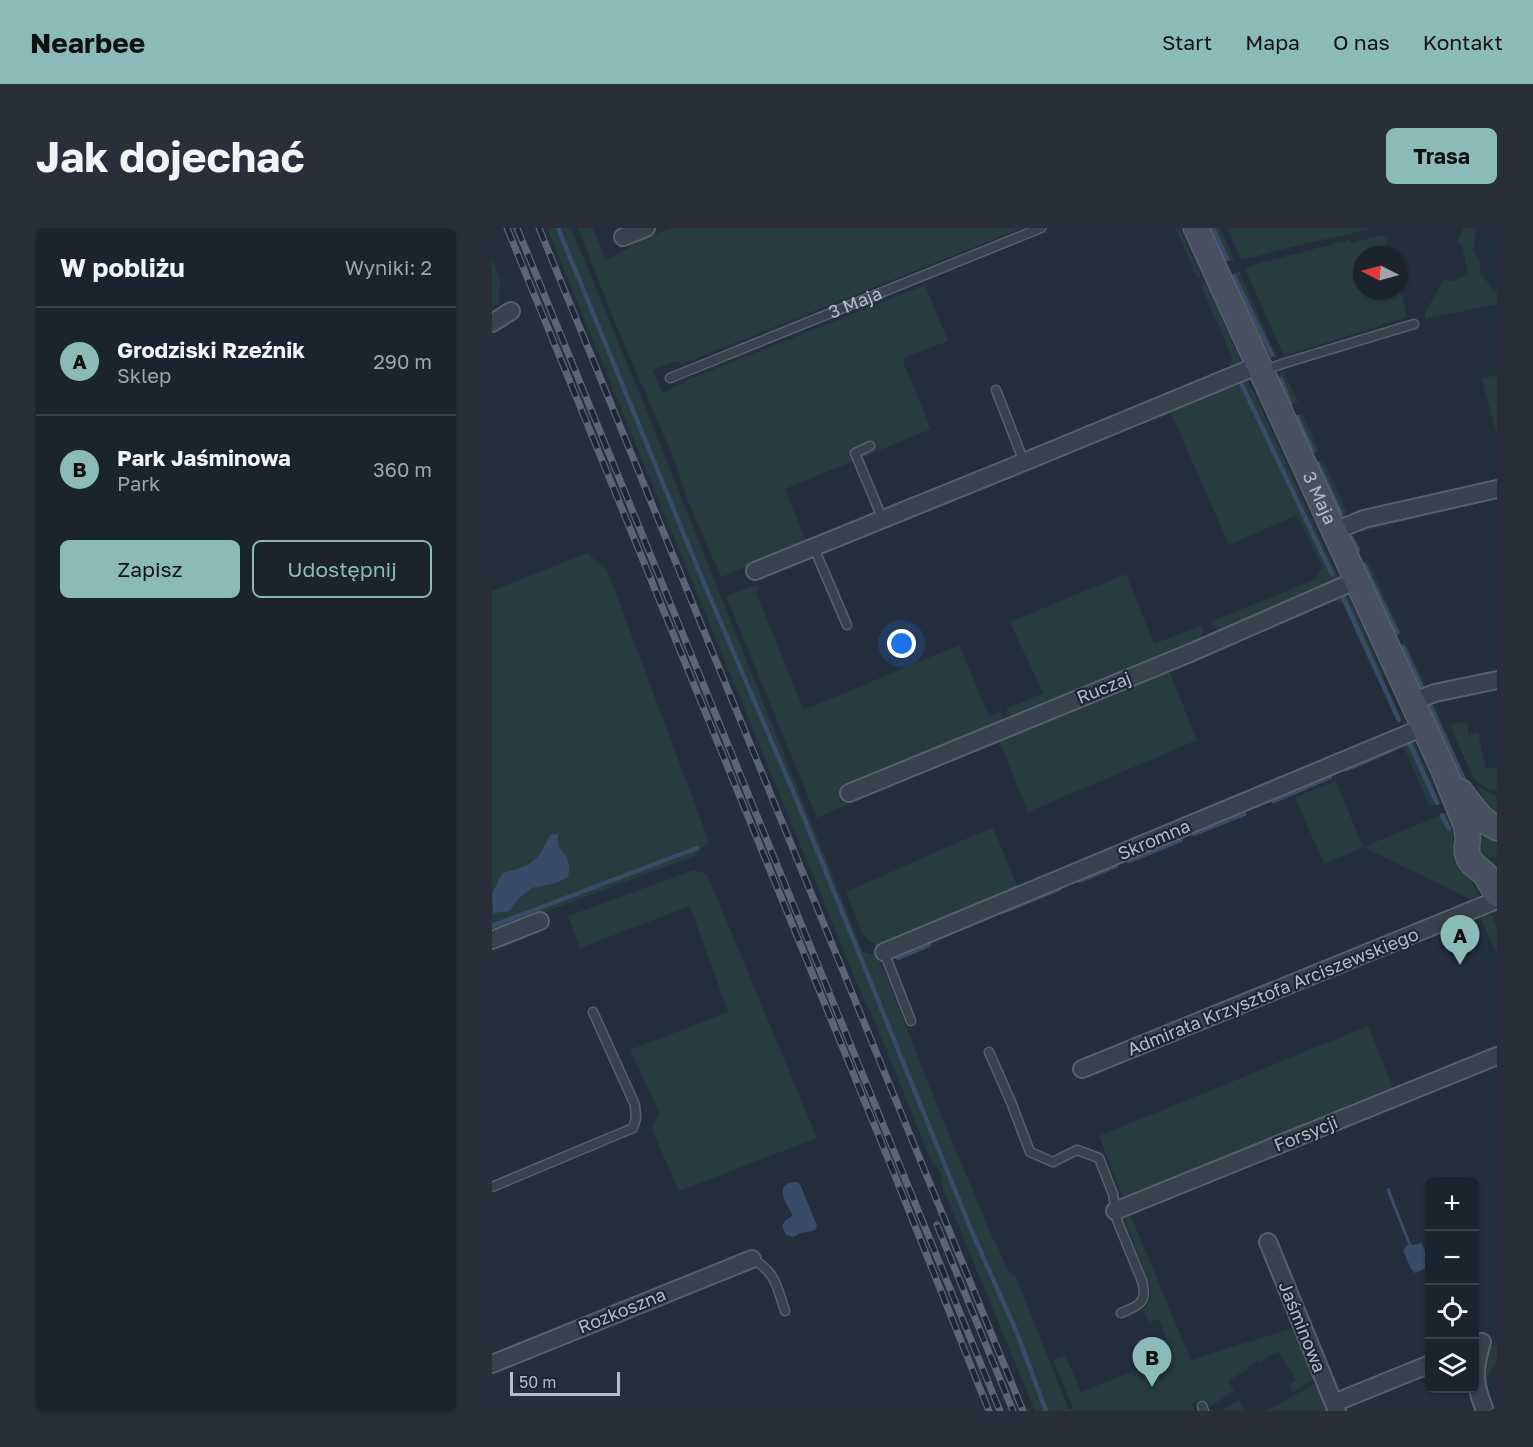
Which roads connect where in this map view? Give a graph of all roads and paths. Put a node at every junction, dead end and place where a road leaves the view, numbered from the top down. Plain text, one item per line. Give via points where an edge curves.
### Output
1 (646, 228) edge
2 (1041, 228) edge
3 (1196, 228) edge
4 (623, 237) dead end
5 (512, 311) dead end
6 (492, 323) edge
7 (1414, 324) dead end
8 (1260, 368) junction
9 (670, 378) dead end
10 (996, 390) dead end
11 (870, 447) dead end
12 (1024, 462) junction
13 (1497, 489) edge
14 (883, 520) junction
15 (1335, 531) junction
16 (814, 548) junction
17 (755, 571) dead end
18 (1357, 580) junction
19 (847, 625) dead end
20 (1497, 680) edge
21 (1412, 702) junction
22 (1424, 727) junction
23 (1443, 769) junction
24 (849, 793) dead end
25 (1495, 827) edge
26 (1468, 839) junction
27 (1488, 869) edge
28 (1497, 894) edge
29 (1497, 900) edge
30 (540, 921) dead end
31 (492, 940) edge
32 (884, 952) joint
33 (593, 1012) dead end
34 (911, 1021) dead end
35 (989, 1052) dead end
36 (1497, 1056) edge
37 (1082, 1069) dead end
38 (492, 1187) edge
39 (1115, 1211) junction
40 (1268, 1242) dead end
41 (752, 1259) joint
42 (785, 1311) dead end
43 (1121, 1313) dead end
44 (1485, 1341) edge
45 (492, 1364) edge
46 (1425, 1366) edge
47 (1335, 1407) edge
48 (1485, 1411) edge

1 - 4 street
2 - 9 lane, 3 Maja
3 - 8 street, 3 Maja
5 - 6 street
7 - 8 lane
8 - 12 street
8 - 15 street, 3 Maja
10 - 12 lane
11 - 14 lane via 855,453
12 - 14 street
13 - 15 street via 1364,519
14 - 16 street
15 - 18 street, 3 Maja
16 - 17 street
16 - 19 lane
18 - 21 street, 3 Maja
18 - 24 street, Ruczaj
20 - 21 street
21 - 22 street, 3 Maja
22 - 23 street, 3 Maja
22 - 32 street, Skromna
23 - 25 street, 3 Maja via 1487,824
23 - 26 street, 3 Maja
25 - 26 street, 3 Maja via 1481,827
26 - 27 street, 3 Maja via 1469,859
27 - 28 street, 3 Maja
29 - 37 street, Admirała Krzysztofa Arciszewskiego
30 - 31 street
32 - 34 lane
33 - 38 lane via 635,1105 633,1128
35 - 39 lane via 1030,1152 1053,1162 1077,1150 1099,1158
36 - 39 street, Forsycji
39 - 43 lane via 1145,1294 1140,1304
40 - 47 street, Jaśminowa
41 - 42 lane via 769,1271
41 - 45 street, Rozkoszna
44 - 48 street via 1476,1366 1478,1393
46 - 47 street

